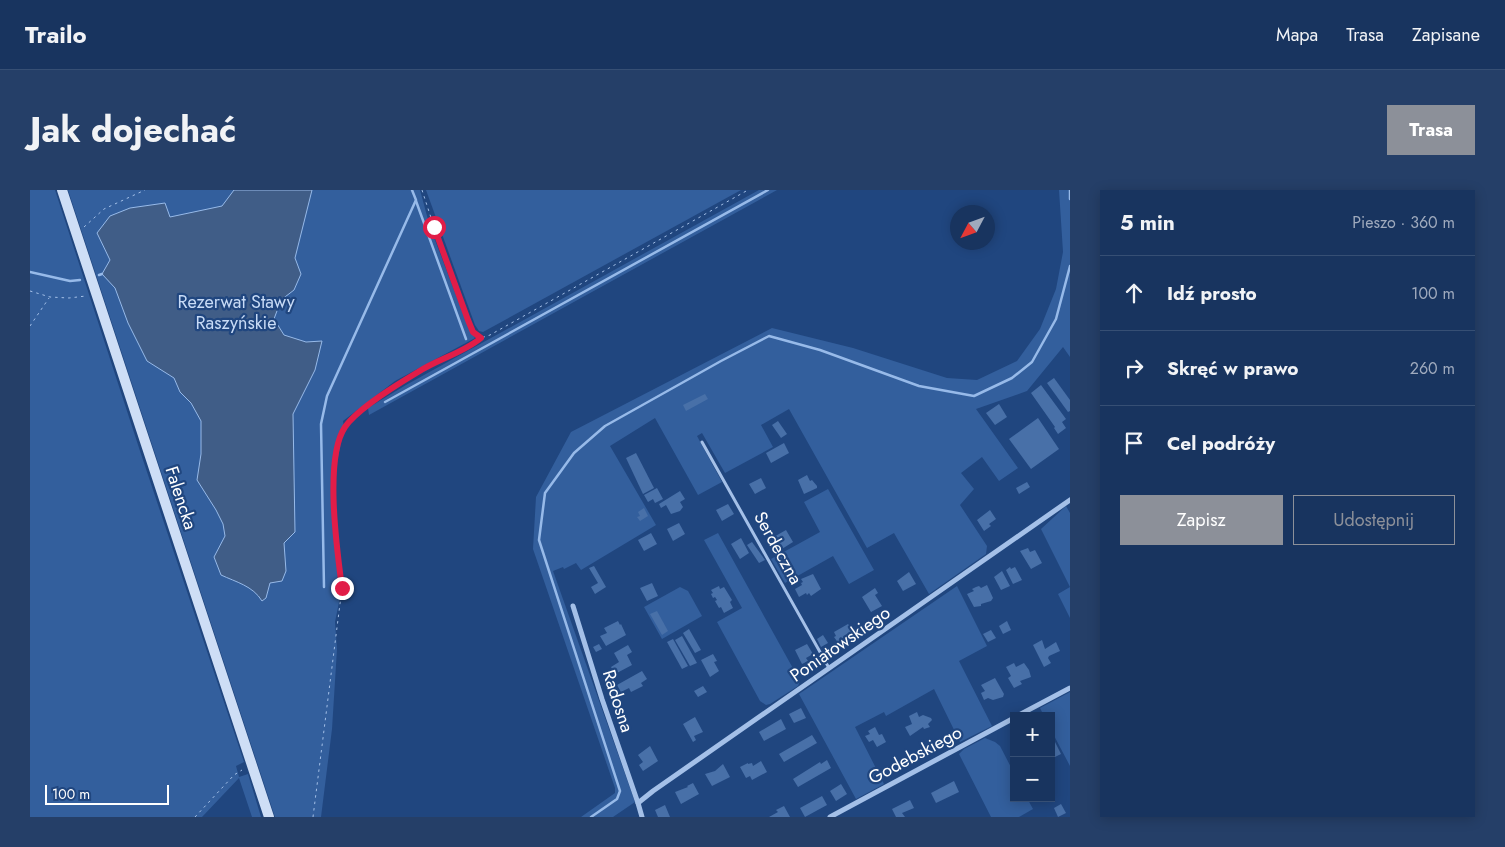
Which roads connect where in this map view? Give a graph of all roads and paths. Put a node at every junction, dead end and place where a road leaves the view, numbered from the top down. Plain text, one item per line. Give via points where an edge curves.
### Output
1 (62, 190) edge
2 (145, 190) edge
3 (422, 190) edge
4 (748, 190) edge
5 (76, 230) junction
6 (30, 291) edge
7 (97, 294) junction
8 (50, 297) junction
9 (30, 326) edge
10 (481, 338) junction
11 (702, 442) dead end
12 (1070, 500) edge
13 (573, 606) dead end
14 (829, 668) junction
15 (1070, 688) edge
16 (1025, 712) edge
17 (1010, 720) edge
18 (253, 767) junction
19 (638, 803) junction
20 (195, 817) edge
21 (269, 817) edge
22 (313, 817) edge
23 (642, 817) edge
24 (830, 817) edge

1 - 5 street, Falencka
2 - 5 path via 104,209
3 - 10 path via 468,320 473,332
4 - 10 path
5 - 7 street, Falencka
6 - 8 path
7 - 8 path
7 - 18 street, Falencka
8 - 9 path
10 - 22 path via 420,370 372,403 345,427 339,440 334,514 342,588
11 - 14 lane, Serdeczna
12 - 14 street, Poniatowskiego
13 - 19 street, Radosna
14 - 19 street, Poniatowskiego
15 - 16 street
17 - 24 street, Godebskiego
18 - 20 path via 234,775
18 - 21 street, Falencka
19 - 23 street

